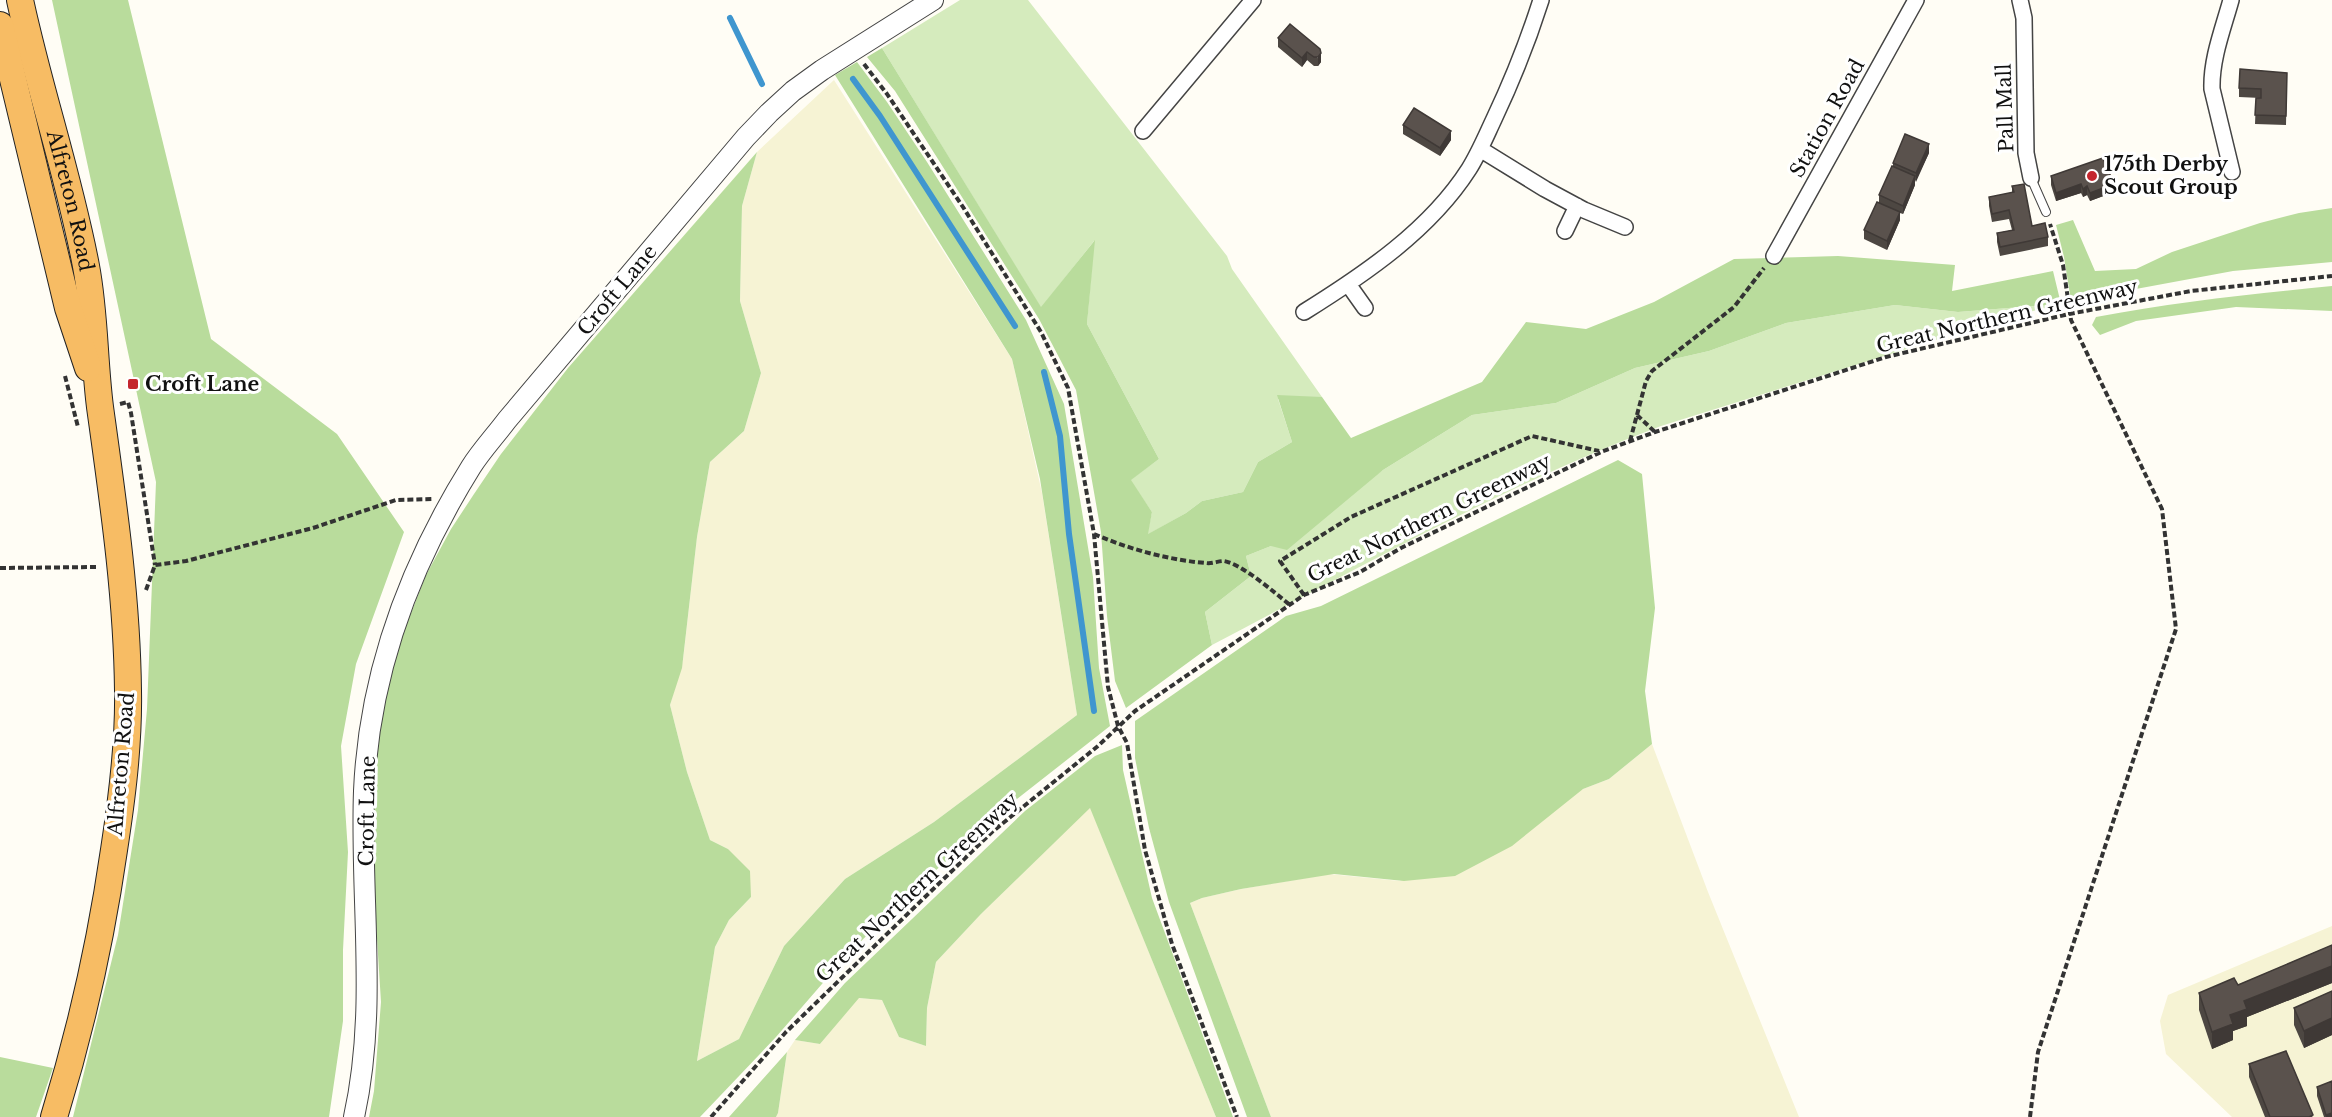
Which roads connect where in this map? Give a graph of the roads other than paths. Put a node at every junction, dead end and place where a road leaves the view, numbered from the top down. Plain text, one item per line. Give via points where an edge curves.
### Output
1 (20, 0) edge
2 (933, 0) edge
3 (1253, 0) edge
4 (1542, 0) edge
5 (1916, 0) edge
6 (2020, 0) edge
7 (2231, 0) edge
8 (0, 25) edge
9 (1143, 131) dead end
10 (1480, 149) junction
11 (2232, 172) dead end
12 (2031, 178) joint
13 (1577, 206) junction
14 (2046, 212) road end
15 (1625, 227) dead end
16 (1565, 231) dead end
17 (1774, 256) road end
18 (1348, 284) junction
19 (1365, 308) dead end
20 (1304, 312) dead end
21 (100, 407) junction
22 (54, 1117) edge
23 (354, 1117) edge

1 - 21 highway, Alfreton Road via 85,262 93,307
2 - 23 street, Croft Lane via 852,49 793,91 746,137 471,466 426,547 390,639 367,749 364,792 368,1008
3 - 9 street
4 - 10 street
5 - 17 street, Station Road
6 - 12 street, Pall Mall via 2024,18 2026,153
7 - 11 street via 2217,48 2212,89
8 - 21 highway, Alfreton Road via 68,308
10 - 13 street
10 - 18 street via 1452,193 1428,219
12 - 14 lane, Pall Mall
13 - 15 street
13 - 16 street
18 - 19 street
18 - 20 street
21 - 22 highway, Alfreton Road via 126,632 126,750 104,912

